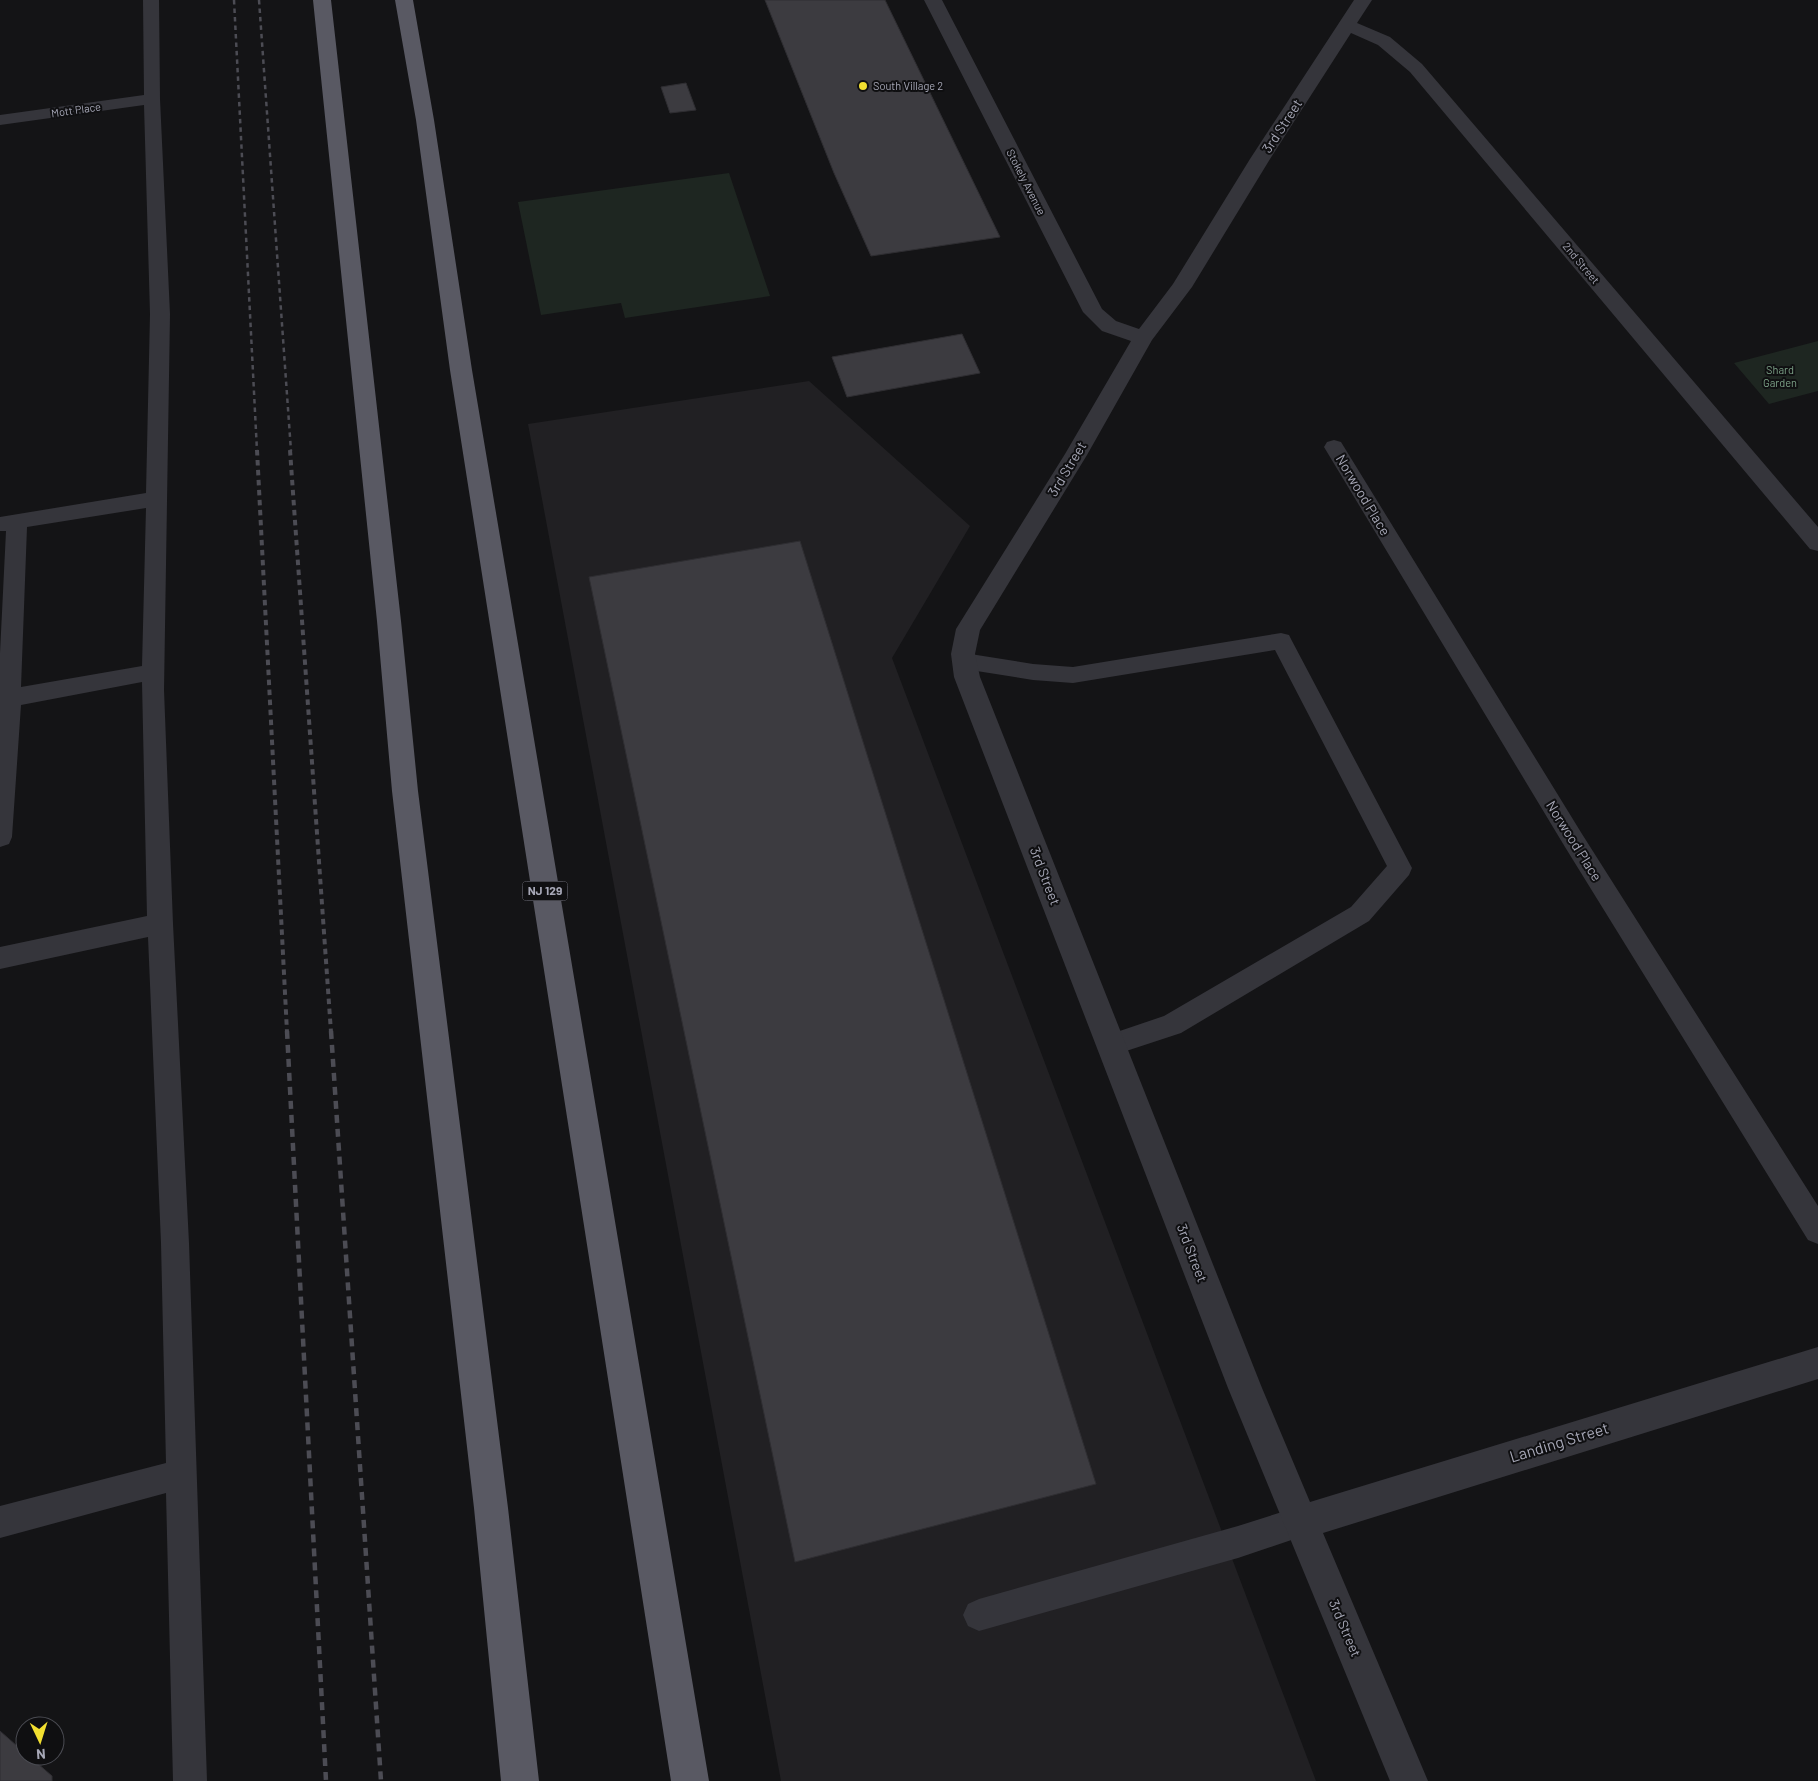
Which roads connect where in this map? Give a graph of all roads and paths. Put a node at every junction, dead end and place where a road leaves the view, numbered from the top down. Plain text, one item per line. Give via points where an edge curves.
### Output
1 (151, 0) edge
2 (322, 0) edge
3 (404, 0) edge
4 (933, 0) edge
5 (1363, 0) edge
6 (1348, 25) junction
7 (152, 99) junction
8 (0, 120) edge
9 (1143, 338) junction
10 (1334, 447) dead end
11 (156, 498) junction
12 (8, 522) edge
13 (1818, 543) edge
14 (964, 661) junction
15 (153, 672) junction
16 (10, 698) junction
17 (0, 837) edge
18 (160, 924) junction
19 (0, 958) edge
20 (1111, 1046) junction
21 (1818, 1231) edge
22 (1818, 1363) edge
23 (181, 1474) junction
24 (0, 1522) edge
25 (1301, 1522) junction
26 (979, 1615) dead end
27 (190, 1781) edge
28 (520, 1781) edge
29 (690, 1781) edge
30 (1409, 1781) edge

1 - 7 lane
2 - 28 highway via 405,791 491,1508
3 - 29 highway, NJ 129 via 425,120 462,380
4 - 9 street, Stokely Avenue via 1093,312 1109,326
5 - 6 street
6 - 9 street, 3rd Street via 1260,159 1182,287
6 - 13 street, 2nd Street via 1384,41 1416,68
7 - 8 lane, Mott Place
7 - 11 lane via 160,314
9 - 14 street, 3rd Street via 1076,455 968,629
10 - 21 lane, Norwood Place via 1536,780
11 - 12 lane
11 - 15 lane
12 - 16 lane
14 - 20 street, 3rd Street via 974,695
14 - 20 lane via 1073,675 1281,641 1400,868 1360,914 1172,1025
15 - 16 lane
15 - 18 lane
16 - 17 lane
18 - 19 lane
18 - 23 lane via 175,1243
20 - 25 street, 3rd Street
22 - 25 street, Landing Street
23 - 24 lane
23 - 27 lane
25 - 26 lane
25 - 30 street, 3rd Street

